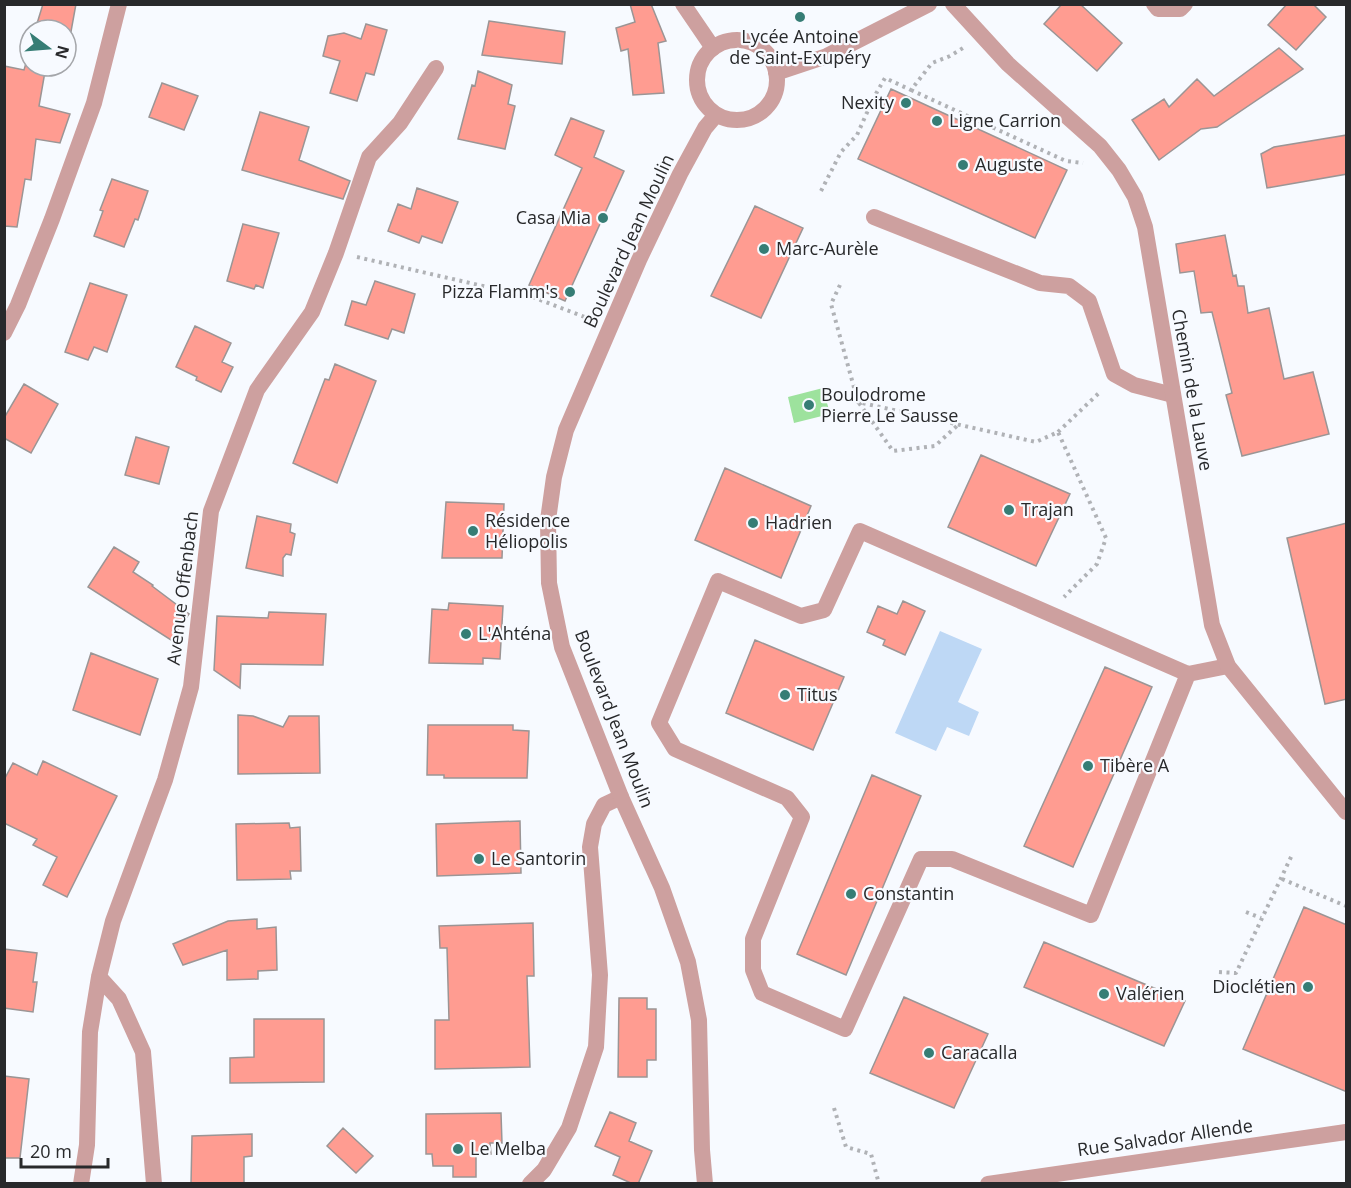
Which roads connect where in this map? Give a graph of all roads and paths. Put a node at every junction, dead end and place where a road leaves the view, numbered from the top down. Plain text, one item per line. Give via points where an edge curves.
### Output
1 (119, 4) edge
2 (683, 4) edge
3 (929, 4) edge
4 (953, 4) edge
5 (1154, 4) edge
6 (1185, 4) edge
7 (982, 36) junction
8 (713, 48) junction
9 (436, 68) dead end
10 (776, 73) junction
11 (910, 90) junction
12 (716, 115) junction
13 (1119, 170) junction
14 (821, 191) dead end
15 (874, 217) dead end
16 (336, 253) junction
17 (840, 285) dead end
18 (610, 327) junction
19 (4, 333) edge
20 (1114, 374) junction
21 (1173, 395) junction
22 (858, 402) junction
23 (959, 424) junction
24 (1058, 432) junction
25 (1048, 612) junction
26 (1228, 666) junction
27 (1188, 674) junction
28 (621, 797) junction
29 (1347, 812) edge
30 (1292, 855) dead end
31 (1282, 879) junction
32 (1347, 906) edge
33 (1246, 912) dead end
34 (1261, 918) junction
35 (1219, 972) dead end
36 (99, 977) junction
37 (834, 1108) dead end
38 (1347, 1132) edge
39 (1069, 1177) edge
40 (81, 1184) edge
41 (154, 1184) edge
42 (530, 1184) edge
43 (705, 1184) edge
44 (879, 1184) edge
45 (988, 1184) edge

1 - 19 street via 94,103 48,230
2 - 8 street
3 - 10 street via 827,56
4 - 7 street, Chemin de la Lauve
5 - 6 street via 1158,9 1180,9
7 - 11 path via 932,63
7 - 13 street, Chemin de la Lauve via 1100,146
8 - 10 street via 738,40 752,43 771,60
8 - 12 street via 704,57 697,82 706,106
9 - 16 street, Avenue Offenbach via 400,123 369,157
10 - 12 street via 773,99 754,117 728,120
11 - 13 path via 1066,161
11 - 14 path via 885,78 857,135 841,152
12 - 18 street, Boulevard Jean Moulin via 680,174
13 - 21 street, Chemin de la Lauve via 1135,197 1145,227
15 - 20 street via 1040,283 1069,286 1089,301
16 - 18 path via 535,298
16 - 36 street, Avenue Offenbach via 312,312 257,390 211,511 191,687 165,780 112,921
17 - 22 path via 831,304
18 - 28 street, Boulevard Jean Moulin via 566,430 554,477 548,520 549,583 561,647
20 - 21 street via 1134,385
20 - 24 path
21 - 26 street, Chemin de la Lauve via 1212,625
22 - 23 path
22 - 23 path via 893,451 935,446
23 - 24 path via 1036,442
24 - 25 path via 1106,538 1097,564
25 - 27 street
25 - 27 street via 860,531 824,610 801,616 718,581 659,723 675,749 788,798 802,817 753,939 753,970 762,993 845,1029 921,859 952,859 1091,915
26 - 27 street
26 - 29 street, Chemin de la Lauve
28 - 42 street via 604,806 594,824 590,847 600,975 596,1047 569,1128 544,1170
28 - 43 street, Boulevard Jean Moulin via 662,888 688,962 699,1020
30 - 31 path
31 - 32 path
31 - 34 path
33 - 34 path
34 - 35 path via 1236,973
36 - 40 street, Avenue Offenbach via 90,1032 87,1145
36 - 41 street via 119,999 143,1052
37 - 44 path via 846,1147 872,1154
38 - 39 street, Rue Salvador Allende
39 - 45 street, Rue Salvador Allende

